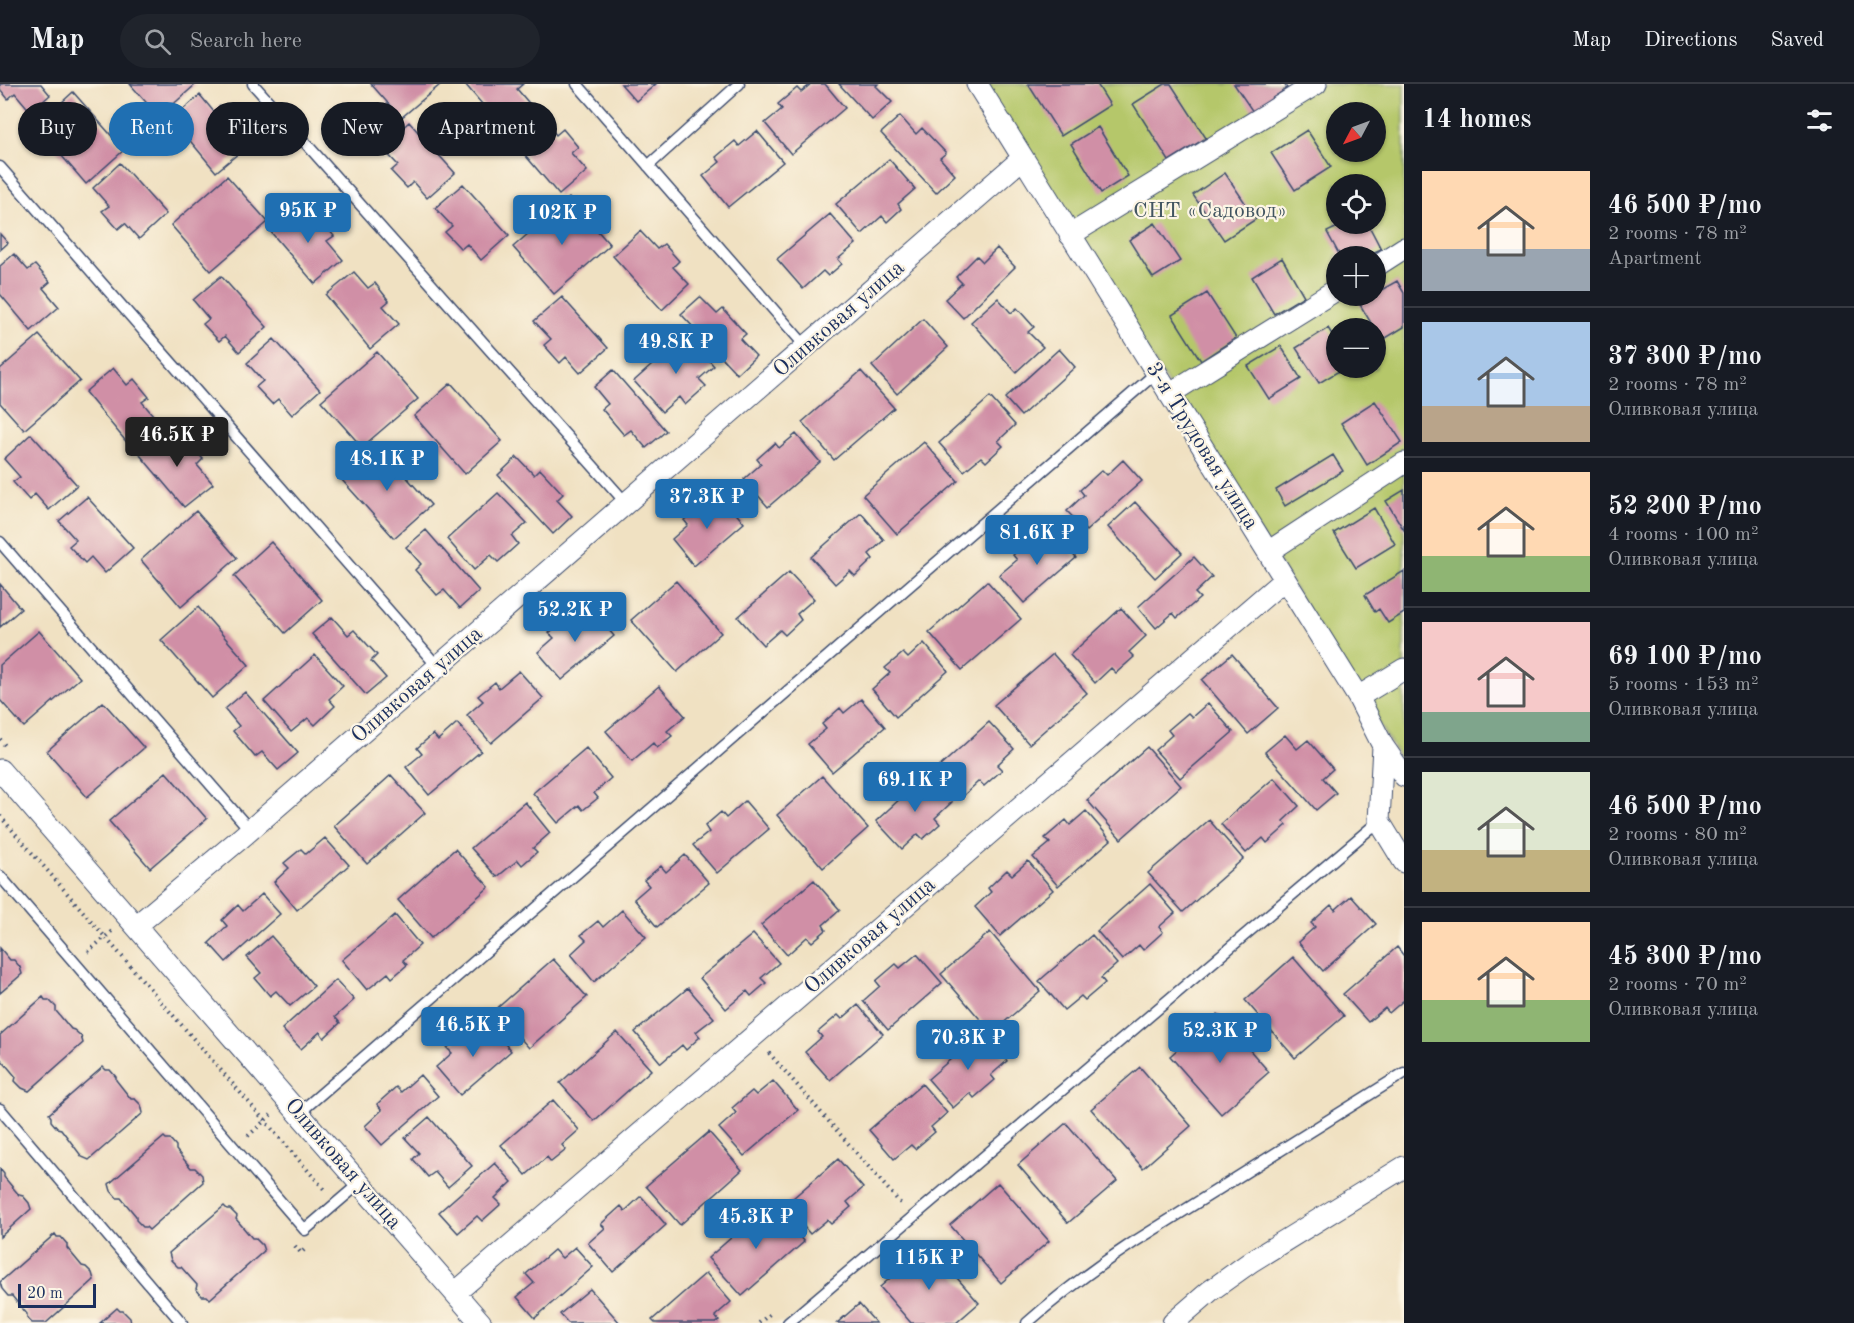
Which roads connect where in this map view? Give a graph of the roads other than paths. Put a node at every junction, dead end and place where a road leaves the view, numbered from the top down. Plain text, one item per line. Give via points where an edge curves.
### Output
1 (254, 84) edge
2 (577, 84) edge
3 (739, 84) edge
4 (976, 84) edge
5 (1316, 84) edge
6 (1023, 158) junction
7 (648, 166) junction
8 (0, 167) edge
9 (1070, 234) junction
10 (1404, 248) edge
11 (1386, 260) edge
12 (1326, 296) edge
13 (807, 348) junction
14 (1156, 373) junction
15 (1169, 394) junction
16 (1404, 463) edge
17 (626, 503) junction
18 (0, 542) edge
19 (1268, 552) junction
20 (1285, 579) junction
21 (438, 667) junction
22 (1404, 669) edge
23 (1358, 697) junction
24 (1383, 746) junction
25 (0, 770) edge
26 (1404, 776) edge
27 (1379, 821) junction
28 (250, 830) junction
29 (1404, 862) edge
30 (0, 876) edge
31 (136, 926) junction
32 (1404, 1073) edge
33 (0, 1109) edge
34 (299, 1113) junction
35 (1404, 1167) edge
36 (360, 1183) junction
37 (455, 1293) junction
38 (182, 1323) edge
39 (481, 1323) edge
40 (788, 1323) edge
41 (1027, 1323) edge
42 (1173, 1323) edge

1 - 17 lane
2 - 7 lane
3 - 7 lane
4 - 6 street, 3-я Трудовая улица
5 - 9 street
6 - 9 street, 3-я Трудовая улица
6 - 13 street, Оливковая улица
7 - 13 lane
8 - 21 lane
9 - 14 street, 3-я Трудовая улица
10 - 11 street
12 - 15 street
13 - 17 street, Оливковая улица
14 - 15 street, 3-я Трудовая улица
14 - 34 lane
15 - 19 street, 3-я Трудовая улица
16 - 19 street
17 - 21 street, Оливковая улица
18 - 28 lane
19 - 20 street, 3-я Трудовая улица
20 - 23 street, 3-я Трудовая улица
20 - 37 street, Оливковая улица
21 - 28 street, Оливковая улица
22 - 23 street
23 - 24 street, 3-я Трудовая улица
24 - 26 street, 3-я Трудовая улица
24 - 27 street
25 - 31 street, Оливковая улица
27 - 29 street
27 - 40 lane
28 - 31 street, Оливковая улица
30 - 36 lane via 305,1230
31 - 34 street, Оливковая улица
32 - 41 lane via 1134,1242
33 - 38 lane
34 - 36 street, Оливковая улица
35 - 42 street via 1252,1261
36 - 37 street, Оливковая улица
37 - 39 street, Оливковая улица

